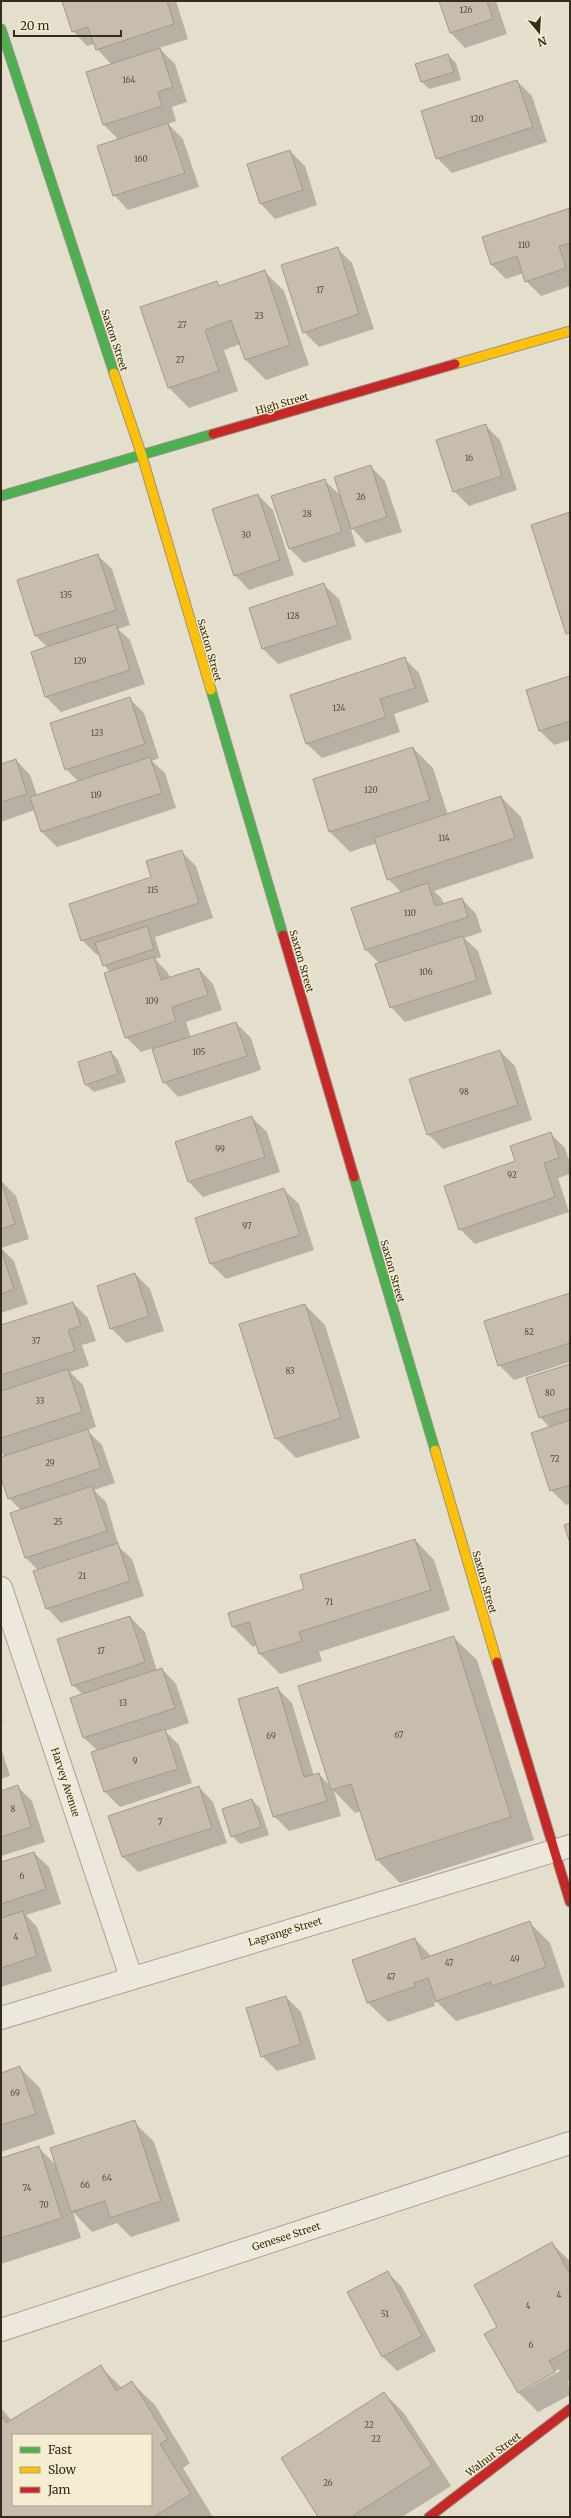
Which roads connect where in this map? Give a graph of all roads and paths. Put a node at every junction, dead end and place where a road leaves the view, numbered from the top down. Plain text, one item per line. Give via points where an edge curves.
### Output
1 (1, 29) edge
2 (570, 331) edge
3 (142, 456) junction
4 (1, 496) edge
5 (1, 1588) edge
6 (561, 1849) edge
7 (570, 1902) edge
8 (131, 1978) junction
9 (1, 2018) edge
10 (570, 2143) edge
11 (1, 2330) edge
12 (570, 2409) edge
13 (429, 2517) edge

1 - 3 main road, Saxton Street
2 - 3 main road, High Street
3 - 4 main road, High Street
3 - 6 main road, Saxton Street
5 - 8 street, Harvey Avenue
6 - 7 main road, Saxton Street
6 - 8 street, Lagrange Street
8 - 9 street, Lagrange Street
10 - 11 street, Genesee Street
12 - 13 main road, Walnut Street

